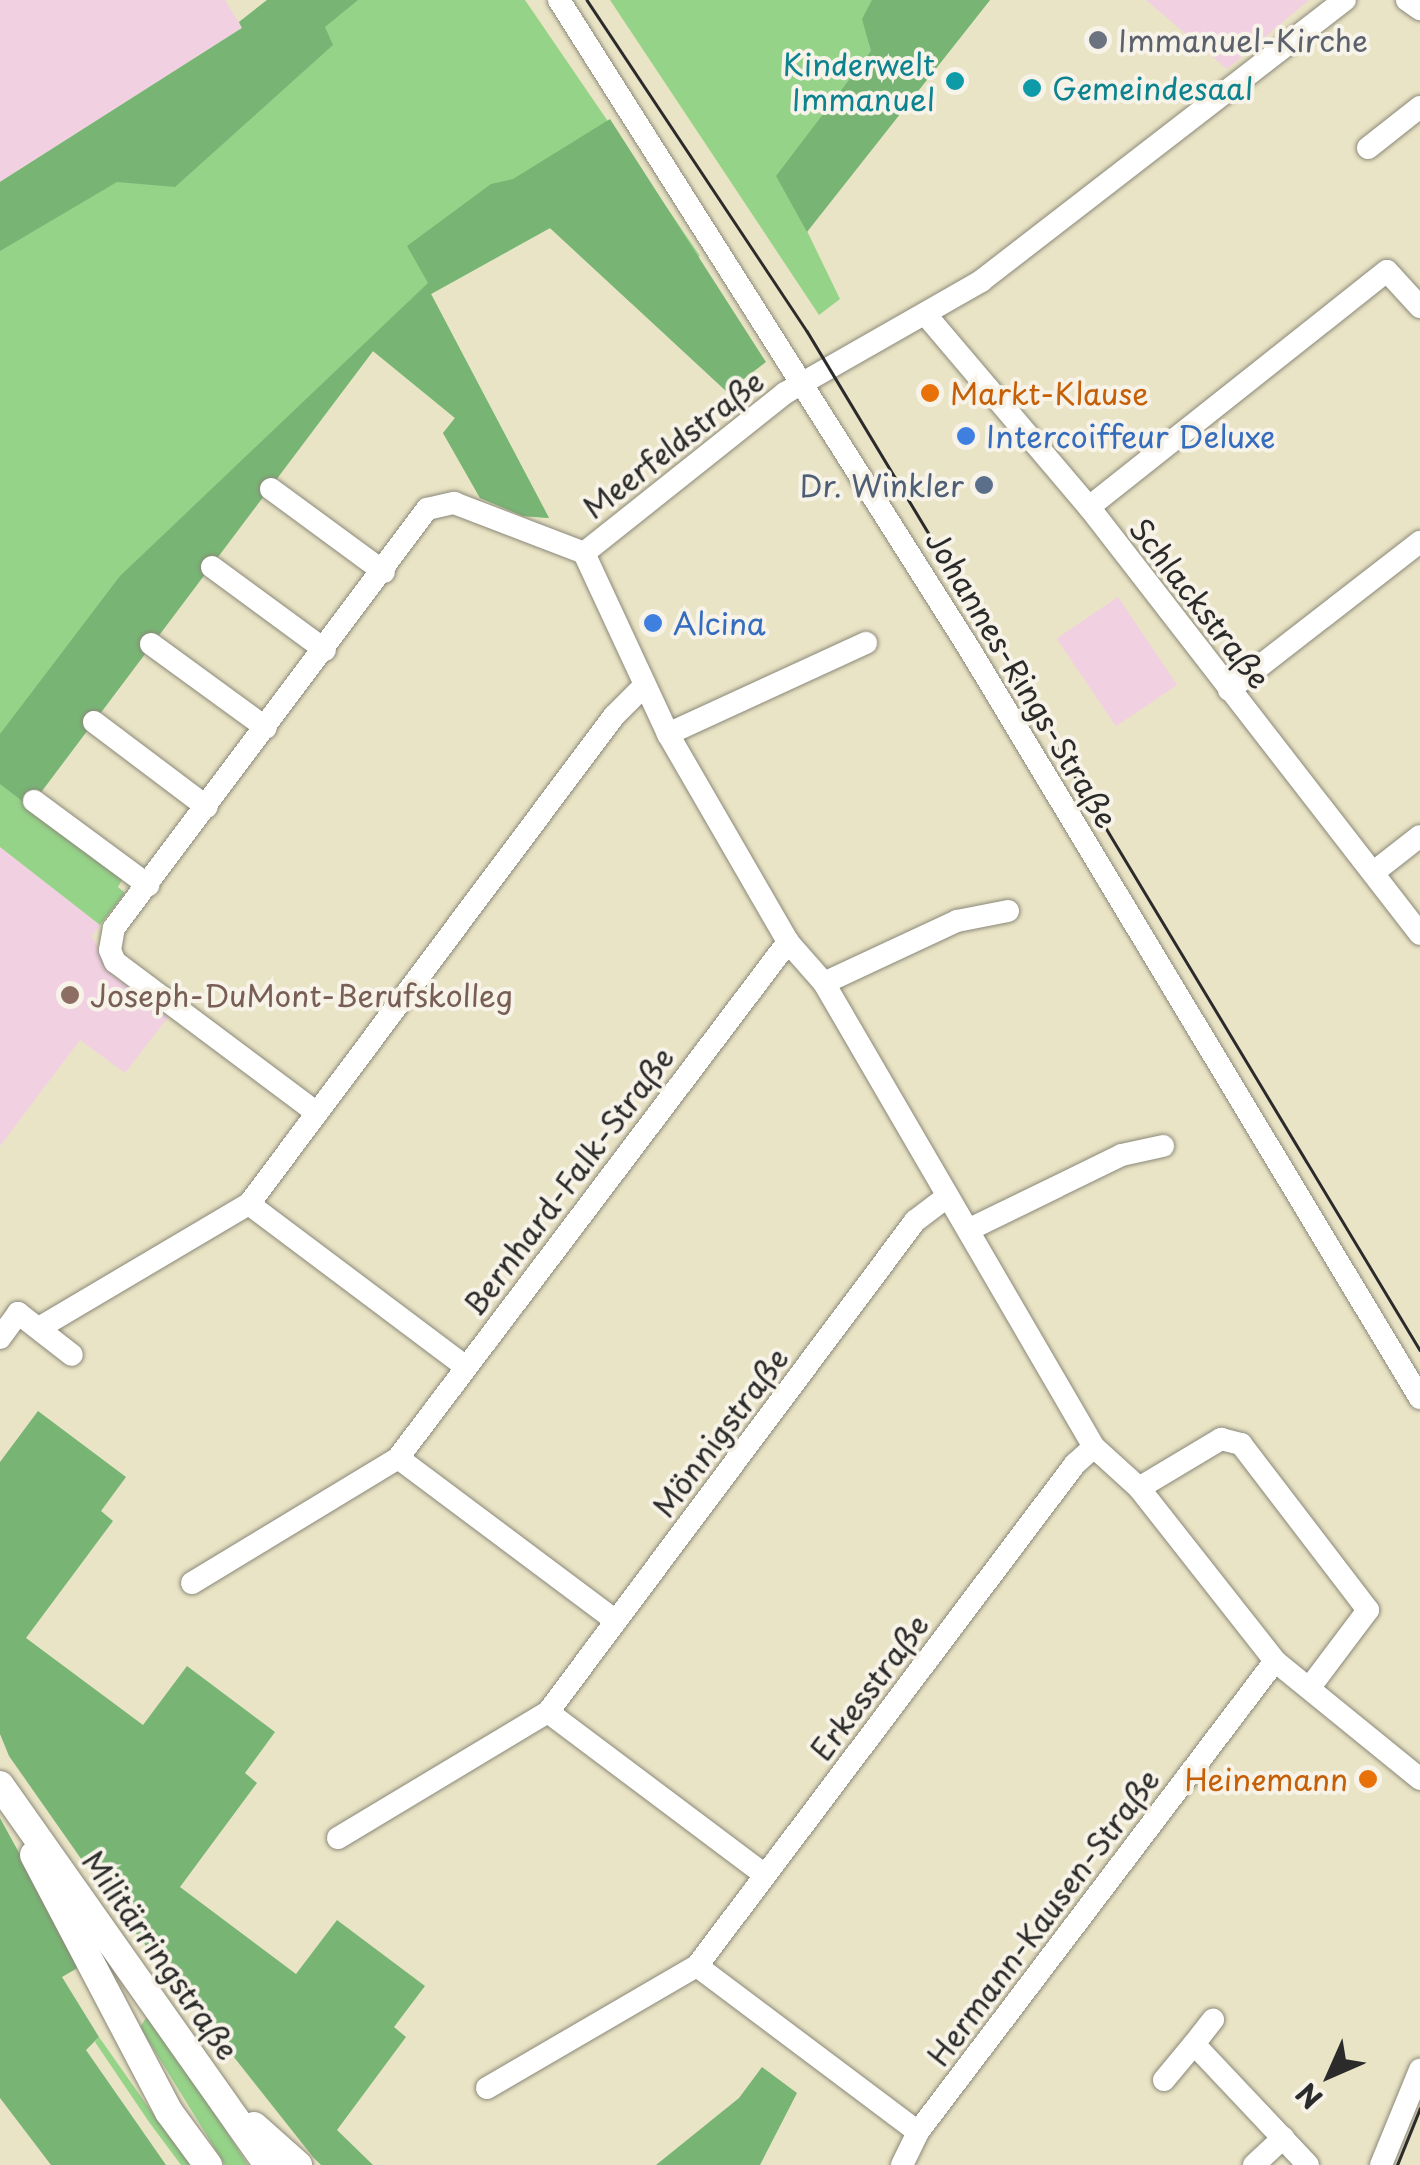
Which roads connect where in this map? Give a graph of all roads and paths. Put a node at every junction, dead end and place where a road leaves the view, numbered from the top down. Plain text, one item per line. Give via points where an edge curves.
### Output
1 (559, 0) edge
2 (1345, 0) edge
3 (1407, 0) edge
4 (1420, 8) edge
5 (1420, 107) edge
6 (1368, 148) dead end
7 (1420, 307) edge
8 (926, 314) junction
9 (804, 382) junction
10 (271, 489) dead end
11 (1089, 507) junction
12 (1420, 542) edge
13 (584, 553) junction
14 (212, 566) dead end
15 (384, 572) junction
16 (866, 643) dead end
17 (151, 644) dead end
18 (325, 650) junction
19 (644, 686) junction
20 (1229, 690) junction
21 (94, 722) dead end
22 (266, 728) junction
23 (668, 734) junction
24 (34, 801) dead end
25 (206, 807) junction
26 (1420, 836) edge
27 (1374, 872) junction
28 (148, 885) junction
29 (1008, 911) dead end
30 (1420, 934) edge
31 (788, 942) junction
32 (824, 982) junction
33 (317, 1112) junction
34 (1163, 1146) dead end
35 (948, 1196) junction
36 (249, 1204) junction
37 (970, 1228) junction
38 (39, 1328) junction
39 (0, 1338) edge
40 (72, 1354) dead end
41 (466, 1367) junction
42 (1420, 1398) edge
43 (1094, 1447) junction
44 (398, 1458) junction
45 (1139, 1488) junction
46 (192, 1583) dead end
47 (616, 1621) junction
48 (1275, 1661) junction
49 (1311, 1686) junction
50 (548, 1712) junction
51 (1420, 1778) edge
52 (0, 1786) edge
53 (338, 1838) dead end
54 (765, 1875) junction
55 (696, 1966) junction
56 (146, 1986) junction
57 (112, 2008) junction
58 (1213, 2020) dead end
59 (1194, 2044) junction
60 (1420, 2070) edge
61 (1164, 2080) dead end
62 (487, 2088) dead end
63 (221, 2096) junction
64 (918, 2132) junction
65 (1283, 2138) junction
66 (208, 2165) edge
67 (268, 2165) edge
68 (298, 2165) edge
69 (902, 2165) edge
70 (1254, 2165) edge
71 (1308, 2165) edge
72 (1381, 2165) edge

1 - 9 street, Johannes-Rings-Straße
2 - 8 street, Meerfeldstraße via 1032,244
3 - 4 street
5 - 6 street
7 - 11 street via 1387,271
8 - 9 street, Meerfeldstraße
8 - 11 street, Schlackstraße
9 - 13 street, Meerfeldstraße
9 - 42 street, Johannes-Rings-Straße
10 - 15 street
11 - 20 street, Schlackstraße
12 - 20 street
13 - 15 street, Meerfeldstraße via 442,502 428,509
13 - 19 street
14 - 18 street
15 - 18 street, Meerfeldstraße
16 - 23 street
17 - 22 street
18 - 22 street, Meerfeldstraße
19 - 23 street
19 - 33 street via 614,716
20 - 27 street, Schlackstraße
21 - 25 street
22 - 25 street, Meerfeldstraße
23 - 31 street
24 - 28 street
25 - 28 street, Meerfeldstraße
26 - 27 street
27 - 30 street, Schlackstraße
28 - 33 street, Meerfeldstraße via 114,928 115,962
29 - 32 street via 957,921
31 - 32 street
31 - 41 street, Bernhard-Falk-Straße
32 - 35 street
33 - 36 street
34 - 37 street via 1122,1155
35 - 37 street
35 - 47 street, Mönnigstraße via 916,1221
36 - 38 street
36 - 41 street
37 - 43 street
38 - 39 street via 18,1313
38 - 40 street
41 - 44 street, Bernhard-Falk-Straße
43 - 45 street
43 - 54 street, Erkesstraße via 1074,1464
44 - 46 street, Bernhard-Falk-Straße
44 - 47 street
45 - 48 street
45 - 49 street via 1222,1439 1241,1444 1368,1610
47 - 50 street, Mönnigstraße
48 - 49 street
48 - 64 street, Hermann-Kausen-Straße
49 - 51 street
50 - 53 street, Mönnigstraße
50 - 54 street
52 - 56 main road, Militärringstraße
52 - 57 main road, Militärringstraße
54 - 55 street, Erkesstraße
55 - 62 street, Erkesstraße
55 - 64 street
56 - 57 main road
56 - 63 main road, Militärringstraße
57 - 66 main road, Militärringstraße via 169,2112
58 - 59 street
59 - 61 street
59 - 65 street
60 - 72 street
63 - 67 main road, Militärringstraße
63 - 68 main road
64 - 69 street, Hermann-Kausen-Straße
65 - 70 street
65 - 71 street

